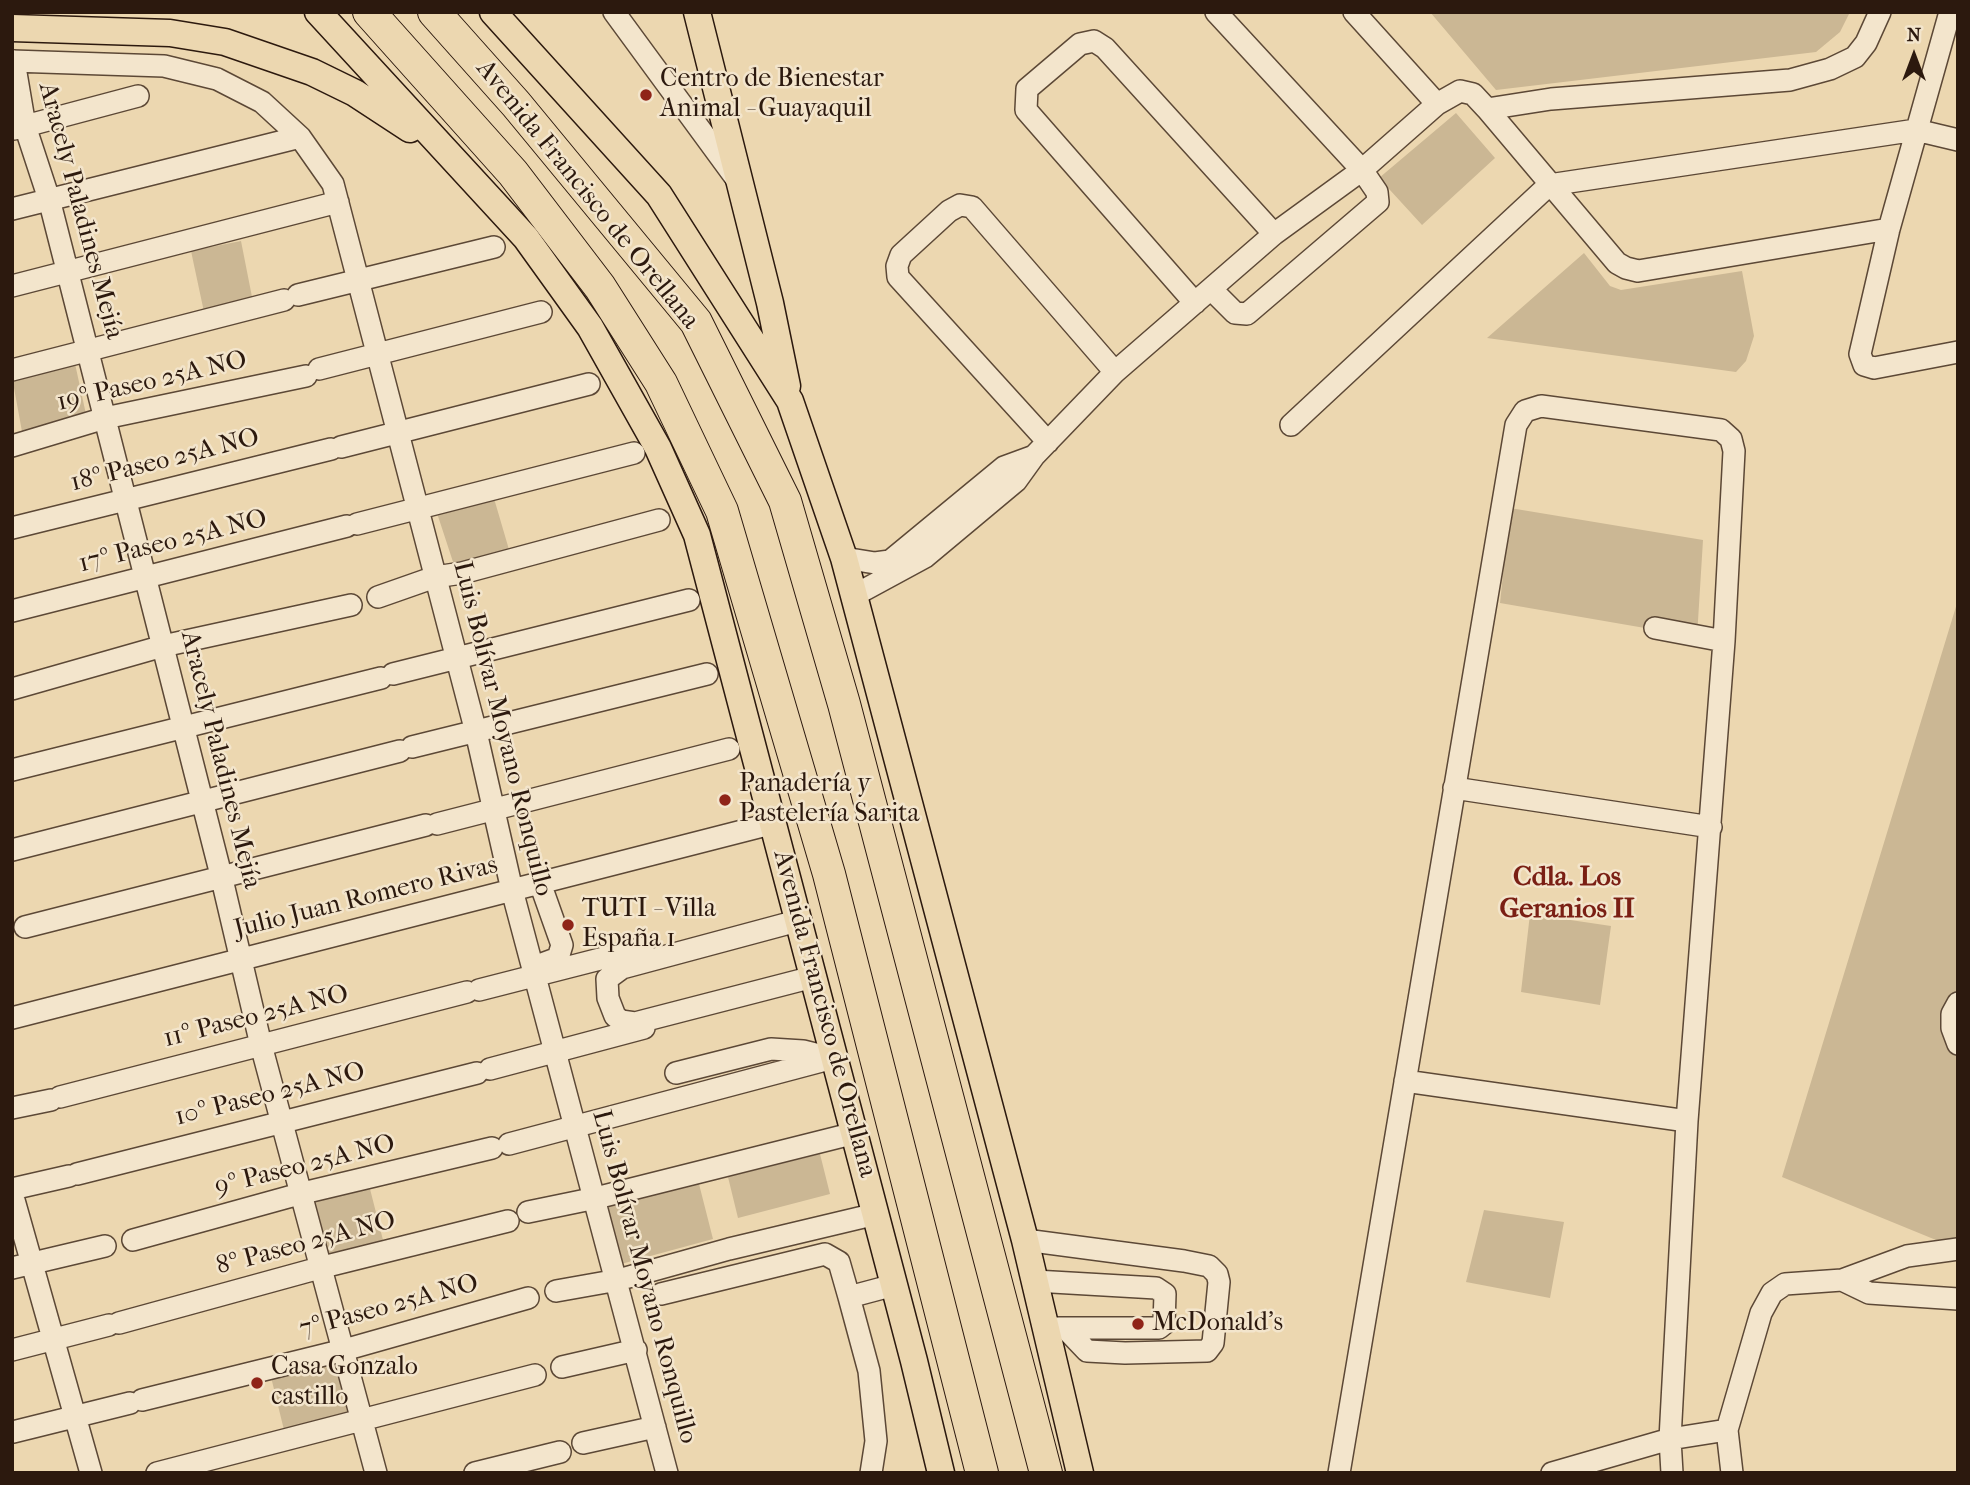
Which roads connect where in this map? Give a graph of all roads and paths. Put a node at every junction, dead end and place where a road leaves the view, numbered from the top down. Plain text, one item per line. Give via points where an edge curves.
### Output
1 (318, 12) edge
2 (369, 12) edge
3 (434, 12) edge
4 (493, 12) edge
5 (614, 12) edge
6 (697, 12) edge
7 (1216, 12) edge
8 (1354, 12) edge
9 (1880, 12) edge
10 (1950, 12) edge
11 (12, 28) edge
12 (13, 61) edge
13 (138, 96) dead end
14 (1437, 104) junction
15 (1487, 109) junction
16 (19, 127) edge
17 (1916, 130) junction
18 (300, 137) junction
19 (1958, 140) edge
20 (454, 161) junction
21 (1362, 170) junction
22 (741, 185) junction
23 (1549, 185) junction
24 (49, 199) junction
25 (338, 202) junction
26 (12, 209) edge
27 (1889, 229) junction
28 (1274, 234) junction
29 (494, 247) dead end
30 (67, 270) junction
31 (358, 281) junction
32 (12, 286) edge
33 (1211, 289) junction
34 (1195, 303) junction
35 (541, 312) dead end
36 (87, 348) junction
37 (377, 352) junction
38 (1958, 352) edge
39 (12, 370) edge
40 (1115, 373) junction
41 (589, 384) dead end
42 (790, 401) junction
43 (105, 418) junction
44 (1291, 425) dead end
45 (398, 431) junction
46 (12, 446) edge
47 (1041, 449) junction
48 (634, 453) dead end
49 (125, 499) junction
50 (418, 509) junction
51 (659, 520) dead end
52 (12, 528) edge
53 (844, 558) junction
54 (894, 567) junction
55 (146, 577) junction
56 (435, 577) junction
57 (853, 596) junction
58 (378, 597) dead end
59 (689, 600) dead end
60 (351, 605) dead end
61 (12, 611) edge
62 (1654, 628) dead end
63 (1724, 640) junction
64 (163, 646) junction
65 (457, 658) junction
66 (707, 674) dead end
67 (12, 689) edge
68 (184, 726) junction
69 (476, 732) junction
70 (729, 750) dead end
71 (12, 770) edge
72 (1454, 788) junction
73 (202, 800) junction
74 (494, 808) junction
75 (774, 823) junction
76 (1711, 827) junction
77 (12, 850) edge
78 (222, 876) junction
79 (540, 883) junction
80 (512, 890) junction
81 (796, 915) junction
82 (25, 927) dead end
83 (240, 959) junction
84 (534, 971) junction
85 (814, 980) junction
86 (1958, 1003) edge
87 (12, 1018) edge
88 (1958, 1044) edge
89 (261, 1045) junction
90 (554, 1051) junction
91 (833, 1058) junction
92 (676, 1073) dead end
93 (1405, 1081) junction
94 (12, 1108) edge
95 (281, 1120) junction
96 (1687, 1121) junction
97 (574, 1126) junction
98 (855, 1133) junction
99 (12, 1191) edge
100 (303, 1193) junction
101 (596, 1198) junction
102 (528, 1212) dead end
103 (876, 1214) junction
104 (508, 1221) dead end
105 (133, 1240) dead end
106 (1025, 1240) junction
107 (105, 1246) dead end
108 (1958, 1249) edge
109 (21, 1265) edge
110 (323, 1267) junction
111 (618, 1280) junction
112 (1842, 1280) junction
113 (1035, 1281) junction
114 (894, 1285) junction
115 (556, 1291) dead end
116 (660, 1294) dead end
117 (849, 1297) junction
118 (528, 1298) dead end
119 (1958, 1299) edge
120 (1054, 1328) junction
121 (55, 1340) junction
122 (12, 1350) edge
123 (344, 1350) junction
124 (636, 1350) junction
125 (562, 1367) dead end
126 (535, 1375) dead end
127 (76, 1418) junction
128 (363, 1420) junction
129 (655, 1426) junction
130 (1727, 1430) junction
131 (13, 1432) edge
132 (930, 1436) junction
133 (1670, 1439) junction
134 (583, 1443) dead end
135 (560, 1452) dead end
136 (157, 1472) edge
137 (91, 1473) edge
138 (376, 1473) edge
139 (475, 1473) edge
140 (667, 1473) edge
141 (871, 1473) edge
142 (922, 1473) edge
143 (941, 1473) edge
144 (982, 1473) edge
145 (1046, 1473) edge
146 (1080, 1473) edge
147 (1339, 1473) edge
148 (1552, 1473) edge
149 (1672, 1473) edge
150 (1732, 1473) edge

1 - 20 main road, Avenida Francisco de Orellana
2 - 144 highway, Avenida Francisco de Orellana via 513,173 600,287 661,383 722,511 829,874
3 - 145 highway, Avenida Francisco de Orellana via 696,322 785,501 848,717
4 - 42 main road, Avenida Francisco de Orellana via 659,195
5 - 22 street
6 - 22 main road
7 - 21 street
8 - 14 street
9 - 15 street via 1856,57 1790,80 1551,99
10 - 17 street
11 - 20 main road via 170,33 266,54 355,93
12 - 16 street, Aracely Paladines Mejía
12 - 18 street, Luis Bolívar Moyano Ronquillo via 164,66 217,79 262,102
13 - 16 street
14 - 15 street via 1467,90
14 - 21 street
15 - 23 street
16 - 24 street, Aracely Paladines Mejía
17 - 19 street
17 - 23 street
17 - 27 street
18 - 24 street
18 - 25 street, Luis Bolívar Moyano Ronquillo via 333,184
20 - 75 main road, Avenida Francisco de Orellana via 526,239 590,327 658,448 697,534
21 - 28 street
21 - 33 street via 1377,192 1374,208 1247,314 1235,313
22 - 42 main road
23 - 27 street via 1616,263 1638,271
23 - 44 street
24 - 26 street
24 - 30 street, Aracely Paladines Mejía
25 - 30 street
25 - 31 street, Luis Bolívar Moyano Ronquillo
27 - 38 street via 1860,355 1864,365 1874,369
28 - 33 street
28 - 34 street via 1094,41 1080,44 1027,89 1026,110
29 - 31 street
30 - 32 street
30 - 36 street, Aracely Paladines Mejía
31 - 36 street
31 - 37 street, Luis Bolívar Moyano Ronquillo
33 - 34 street
34 - 40 street
35 - 37 street, 19º Paseo 25A NO
36 - 39 street
36 - 43 street, Aracely Paladines Mejía
37 - 43 street, 19º Paseo 25A NO via 312,372
37 - 45 street, Luis Bolívar Moyano Ronquillo
40 - 47 street
40 - 47 street via 972,207 960,205 949,211 901,255 898,277
41 - 45 street, 18º Paseo 25A NO
42 - 53 main road, Avenida Francisco de Orellana
43 - 46 street, 19º Paseo 25A NO
43 - 49 street, Aracely Paladines Mejía
45 - 49 street, 18º Paseo 25A NO
45 - 50 street, Luis Bolívar Moyano Ronquillo
47 - 54 street via 1016,481 925,556
48 - 50 street, 17º Paseo 25A NO
49 - 52 street, 18º Paseo 25A NO
49 - 55 street, Aracely Paladines Mejía
50 - 55 street, 17º Paseo 25A NO
50 - 56 street, Luis Bolívar Moyano Ronquillo
51 - 56 street
53 - 54 street
53 - 57 main road, Avenida Francisco de Orellana
54 - 57 street
55 - 61 street, 17º Paseo 25A NO
55 - 64 street, Aracely Paladines Mejía
56 - 58 street
56 - 65 street, Luis Bolívar Moyano Ronquillo
57 - 106 main road, Avenida Francisco de Orellana
59 - 65 street
60 - 64 street
62 - 63 street
63 - 72 street via 1731,439 1721,430 1707,428 1541,406 1525,411 1516,425
63 - 76 street
64 - 67 street
64 - 68 street, Aracely Paladines Mejía
65 - 68 street
65 - 69 street, Luis Bolívar Moyano Ronquillo
66 - 69 street
68 - 71 street
68 - 73 street, Aracely Paladines Mejía
69 - 73 street
69 - 74 street, Luis Bolívar Moyano Ronquillo
70 - 74 street
72 - 76 street
72 - 93 street
73 - 77 street
73 - 78 street, Aracely Paladines Mejía
74 - 78 street
74 - 80 street, Luis Bolívar Moyano Ronquillo
75 - 79 street, Julio Juan Romero Rivas
75 - 81 main road, Avenida Francisco de Orellana
76 - 96 street
78 - 82 street
78 - 83 street, Aracely Paladines Mejía
79 - 80 street, Julio Juan Romero Rivas
79 - 84 street via 562,952
80 - 83 street, Julio Juan Romero Rivas
80 - 84 street, Luis Bolívar Moyano Ronquillo
81 - 84 street, 11º Paseo 25A NO
81 - 85 main road, Avenida Francisco de Orellana
81 - 85 street via 622,968 607,979 608,998 615,1016 635,1023
83 - 87 street, Julio Juan Romero Rivas
83 - 89 street, Aracely Paladines Mejía
84 - 89 street, 11º Paseo 25A NO
84 - 90 street, Luis Bolívar Moyano Ronquillo
85 - 90 street, 10º Paseo 25A NO
85 - 91 main road, Avenida Francisco de Orellana
86 - 88 street via 1952,1014
89 - 94 street, 11º Paseo 25A NO
89 - 95 street, Aracely Paladines Mejía
90 - 95 street, 10º Paseo 25A NO
90 - 97 street, Luis Bolívar Moyano Ronquillo
91 - 92 street via 783,1048
91 - 97 street, 9º Paseo 25A NO
91 - 98 main road, Avenida Francisco de Orellana
93 - 96 street
93 - 147 street
95 - 99 street, 10º Paseo 25A NO
95 - 100 street, Aracely Paladines Mejía
96 - 133 street
97 - 100 street, 9º Paseo 25A NO
97 - 101 street, Luis Bolívar Moyano Ronquillo
98 - 101 street
98 - 103 main road, Avenida Francisco de Orellana
99 - 109 street
100 - 105 street, 9º Paseo 25A NO
100 - 110 street, Aracely Paladines Mejía
101 - 102 street
101 - 111 street, Luis Bolívar Moyano Ronquillo
103 - 111 street
103 - 114 main road, Avenida Francisco de Orellana
104 - 110 street, 8º Paseo 25A NO
106 - 113 main road, Avenida Francisco de Orellana
106 - 120 street via 1184,1261 1209,1266 1217,1274 1213,1343 1207,1351 1087,1351
107 - 109 street
108 - 112 street via 1907,1256
109 - 121 street
110 - 121 street, 8º Paseo 25A NO
110 - 123 street, Aracely Paladines Mejía
111 - 115 street
111 - 124 street, Luis Bolívar Moyano Ronquillo
112 - 119 street via 1869,1293
112 - 130 street via 1785,1284 1772,1293 1761,1313
113 - 120 main road, Avenida Francisco de Orellana
113 - 120 street via 1156,1289 1165,1294 1164,1324 1158,1328
114 - 117 street
114 - 132 main road, Avenida Francisco de Orellana
116 - 117 street via 825,1254 839,1262
117 - 141 street via 869,1371 876,1441
118 - 123 street, 7º Paseo 25A NO
120 - 146 main road, Avenida Francisco de Orellana
121 - 122 street, 8º Paseo 25A NO
121 - 127 street
123 - 127 street, 7º Paseo 25A NO
123 - 128 street, Aracely Paladines Mejía
124 - 125 street
124 - 129 street, Luis Bolívar Moyano Ronquillo
126 - 128 street
127 - 131 street, 7º Paseo 25A NO
127 - 137 street
128 - 136 street
128 - 138 street, Aracely Paladines Mejía
129 - 134 street
129 - 140 street, Luis Bolívar Moyano Ronquillo
130 - 133 street
130 - 150 street
132 - 142 main road
132 - 143 main road, Avenida Francisco de Orellana
133 - 148 street
133 - 149 street
135 - 139 street

